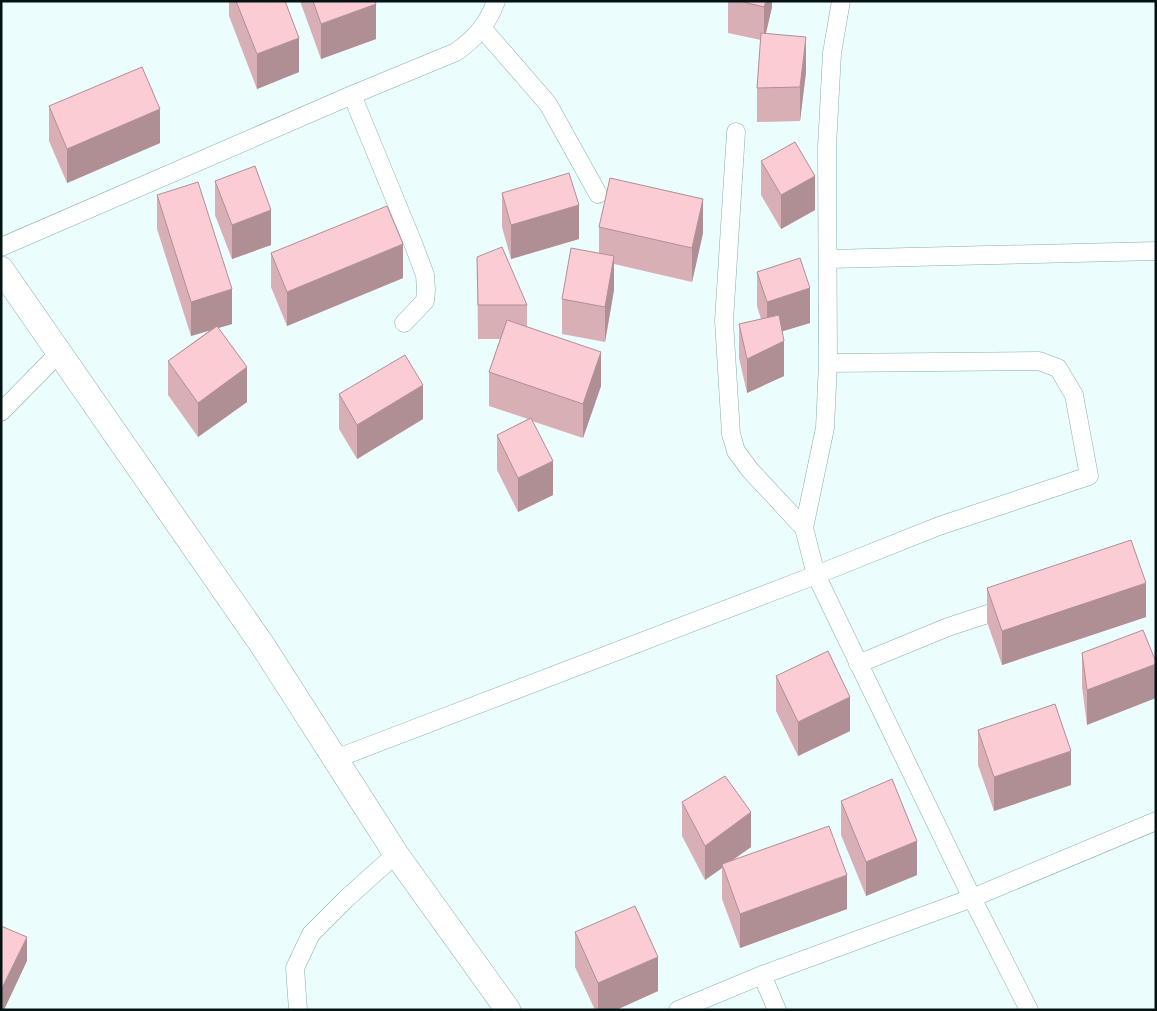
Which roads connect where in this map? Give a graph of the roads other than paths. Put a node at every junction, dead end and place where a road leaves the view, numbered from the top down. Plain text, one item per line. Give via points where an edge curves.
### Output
1 (496, 1) edge
2 (841, 1) edge
3 (483, 29) junction
4 (352, 95) junction
5 (736, 132) dead end
6 (598, 194) dead end
7 (1, 247) edge
8 (1156, 251) edge
9 (828, 259) junction
10 (1, 269) edge
11 (404, 323) dead end
12 (60, 352) junction
13 (828, 363) junction
14 (1, 412) edge
15 (804, 528) junction
16 (816, 575) junction
17 (1025, 601) edge
18 (858, 664) junction
19 (335, 758) junction
20 (1156, 821) edge
21 (396, 854) junction
22 (972, 898) junction
23 (762, 975) junction
24 (298, 1010) edge
25 (508, 1010) edge
26 (678, 1010) edge
27 (777, 1010) edge
28 (1029, 1010) edge

1 - 3 street
2 - 9 street via 832,53 827,146
3 - 4 street via 456,52
3 - 6 street via 548,104
4 - 7 street
4 - 11 street via 425,275 425,301
5 - 15 street via 724,321 731,434 736,451 750,470
8 - 9 street
9 - 13 street
10 - 12 main road
12 - 14 street
12 - 19 main road via 264,646
13 - 15 street via 825,428
13 - 16 street via 1039,361 1058,368 1074,395 1089,476 939,526
15 - 16 street
16 - 18 street
16 - 19 street
17 - 18 street via 948,627
18 - 22 street
19 - 21 main road
20 - 22 street
21 - 24 street via 312,934 296,968
21 - 25 main road
22 - 23 street
22 - 28 street
23 - 26 street
23 - 27 street

